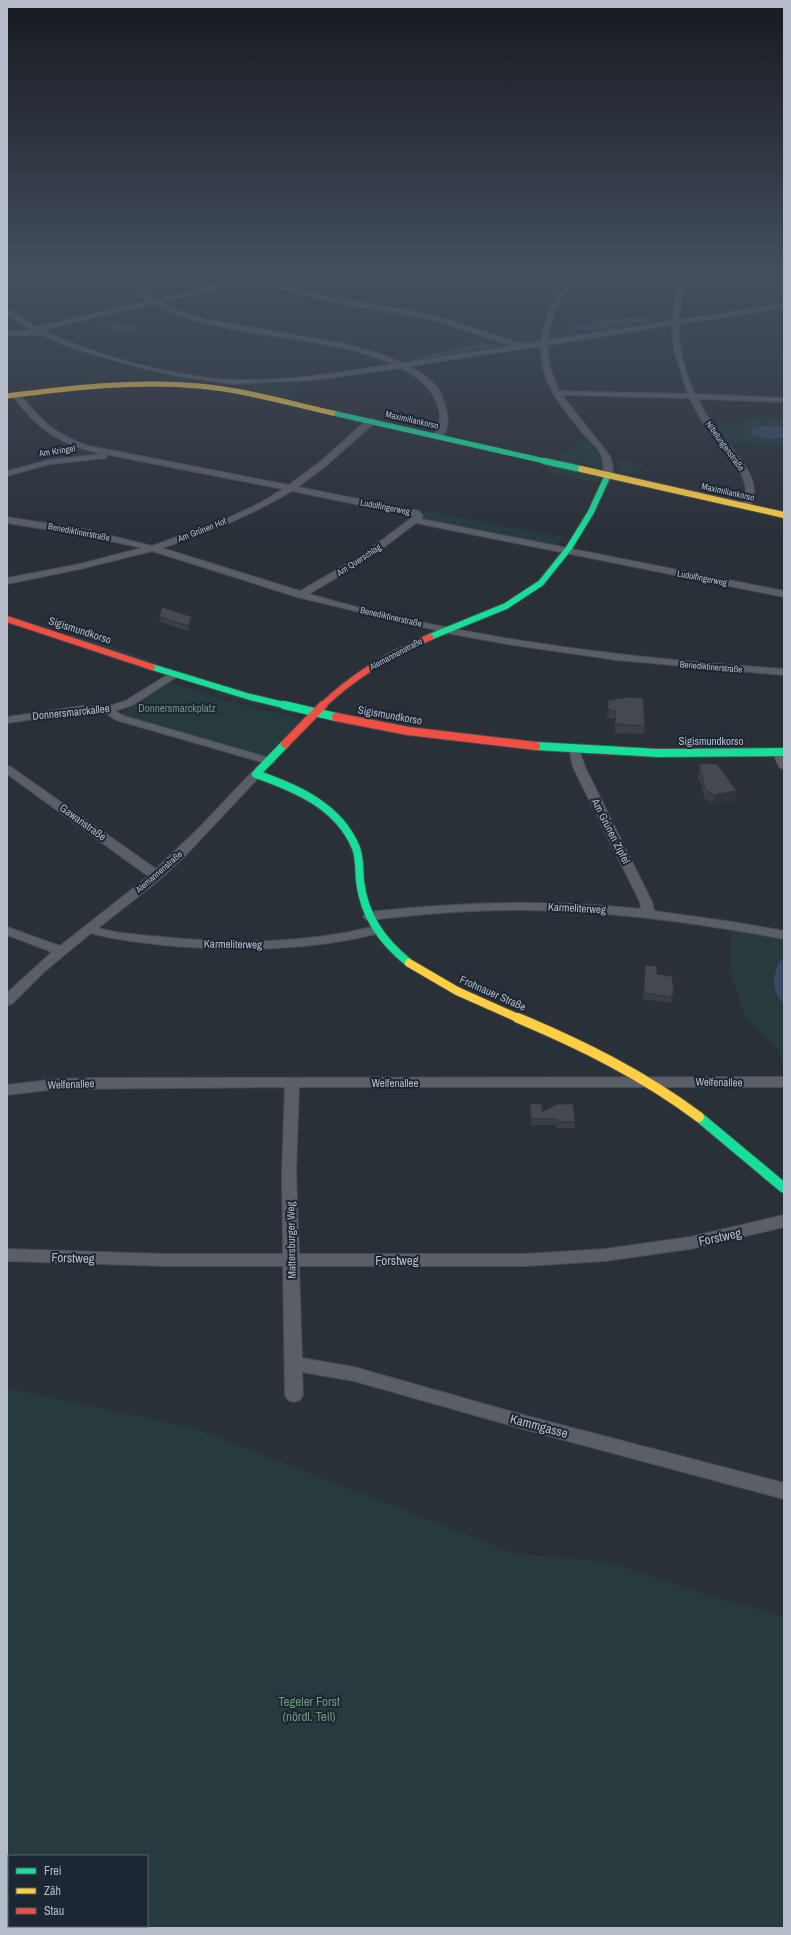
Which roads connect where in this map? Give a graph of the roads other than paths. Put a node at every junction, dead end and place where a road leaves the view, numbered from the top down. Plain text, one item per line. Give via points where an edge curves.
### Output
1 (125, 361) edge
2 (395, 361) edge
3 (427, 361) edge
4 (544, 361) edge
5 (679, 361) edge
6 (402, 365) junction
7 (213, 380) junction
8 (234, 382) junction
9 (201, 386) junction
10 (226, 389) junction
11 (556, 393) junction
12 (11, 395) edge
13 (692, 396) junction
14 (784, 400) edge
15 (371, 421) junction
16 (437, 436) junction
17 (111, 453) junction
18 (7, 474) edge
19 (608, 475) junction
20 (290, 488) junction
21 (746, 506) junction
22 (784, 515) edge
23 (7, 520) edge
24 (414, 520) junction
25 (150, 548) junction
26 (567, 551) junction
27 (7, 581) edge
28 (784, 594) edge
29 (300, 595) junction
30 (7, 619) edge
31 (447, 630) junction
32 (784, 672) edge
33 (174, 674) junction
34 (108, 710) junction
35 (314, 713) junction
36 (7, 720) edge
37 (574, 749) junction
38 (781, 752) edge
39 (269, 762) junction
40 (784, 766) edge
41 (7, 769) edge
42 (256, 774) junction
43 (158, 874) junction
44 (648, 913) junction
45 (369, 916) junction
46 (90, 928) junction
47 (376, 930) junction
48 (7, 931) edge
49 (784, 935) edge
50 (60, 950) junction
51 (7, 1001) edge
52 (650, 1082) junction
53 (784, 1082) edge
54 (292, 1084) junction
55 (7, 1090) edge
56 (784, 1188) edge
57 (784, 1221) edge
58 (7, 1255) edge
59 (291, 1260) junction
60 (295, 1364) junction
61 (294, 1395) dead end
62 (784, 1491) edge

1 - 7 street
2 - 6 street
3 - 6 street
4 - 11 street
5 - 13 street, Nibelungenstraße
6 - 8 street via 310,377
6 - 16 street via 424,380 439,398 444,416 441,432
7 - 8 street
7 - 9 street
8 - 10 street
9 - 10 street, Maximiliankorso
9 - 12 street, Maximiliankorso via 116,386
10 - 15 street, Maximiliankorso
11 - 13 street
11 - 19 street via 567,411 605,453 609,463
12 - 17 street, Ludolfingerweg via 49,432 72,443
13 - 14 street
13 - 21 street, Nibelungenstraße via 710,426 745,473 750,492
15 - 16 street, Maximiliankorso
15 - 20 street, Am Grünen Hof via 331,457
16 - 19 street, Maximiliankorso
17 - 18 street, Am Kringel via 49,462
17 - 20 street, Ludolfingerweg
19 - 21 street, Maximiliankorso
19 - 26 street, Alemannenstraße via 591,512
20 - 24 street, Ludolfingerweg via 419,514
20 - 25 street, Am Grünen Hof via 225,521
21 - 22 street, Maximiliankorso
23 - 25 street, Benediktinerstraße via 96,535
24 - 26 street, Ludolfingerweg
24 - 29 street, Am Querschlag via 365,557
25 - 27 street, Am Grünen Hof via 84,566
25 - 29 street, Benediktinerstraße
26 - 28 street, Ludolfingerweg
26 - 31 street, Alemannenstraße via 549,574 531,590 492,613
29 - 31 street, Benediktinerstraße
30 - 33 street, Sigismundkorso
31 - 32 street, Benediktinerstraße via 608,656
31 - 35 street, Alemannenstraße via 417,642 367,669
33 - 34 street, Donnersmarckallee via 129,703
33 - 35 street, Sigismundkorso
34 - 36 street, Donnersmarckallee via 82,709
34 - 39 street via 120,718
35 - 37 street, Sigismundkorso via 444,736
35 - 39 street, Alemannenstraße
37 - 38 street, Sigismundkorso via 671,753
37 - 44 street, Am Grünen Zipfel via 579,767 646,902
38 - 40 street
39 - 42 street, Alemannenstraße
41 - 43 street, Gawanstraße via 149,871
42 - 43 street, Alemannenstraße via 202,833
42 - 45 street, Frohnauer Straße via 277,780 308,796 342,824 356,846 360,862 362,897
43 - 46 street, Alemannenstraße
44 - 45 street, Karmeliterweg via 546,906 467,906
44 - 49 street, Karmeliterweg via 729,924
45 - 47 street, Frohnauer Straße
46 - 47 street, Karmeliterweg via 136,938 237,946 312,941 354,936
46 - 50 street, Alemannenstraße
47 - 52 street, Frohnauer Straße via 393,950 434,979 480,1002 589,1049
48 - 50 street
50 - 51 street, Alemannenstraße
52 - 53 street, Welfenallee
52 - 54 street, Welfenallee
52 - 56 street, Frohnauer Straße
54 - 55 street, Welfenallee via 96,1083 57,1084
54 - 59 street, Mattersburger Weg via 289,1172
57 - 59 street, Forstweg via 690,1243 604,1255 525,1260
58 - 59 street, Forstweg via 156,1260
59 - 60 street, Mattersburger Weg
60 - 61 street, Mattersburger Weg
60 - 62 street, Kammgasse via 354,1374

